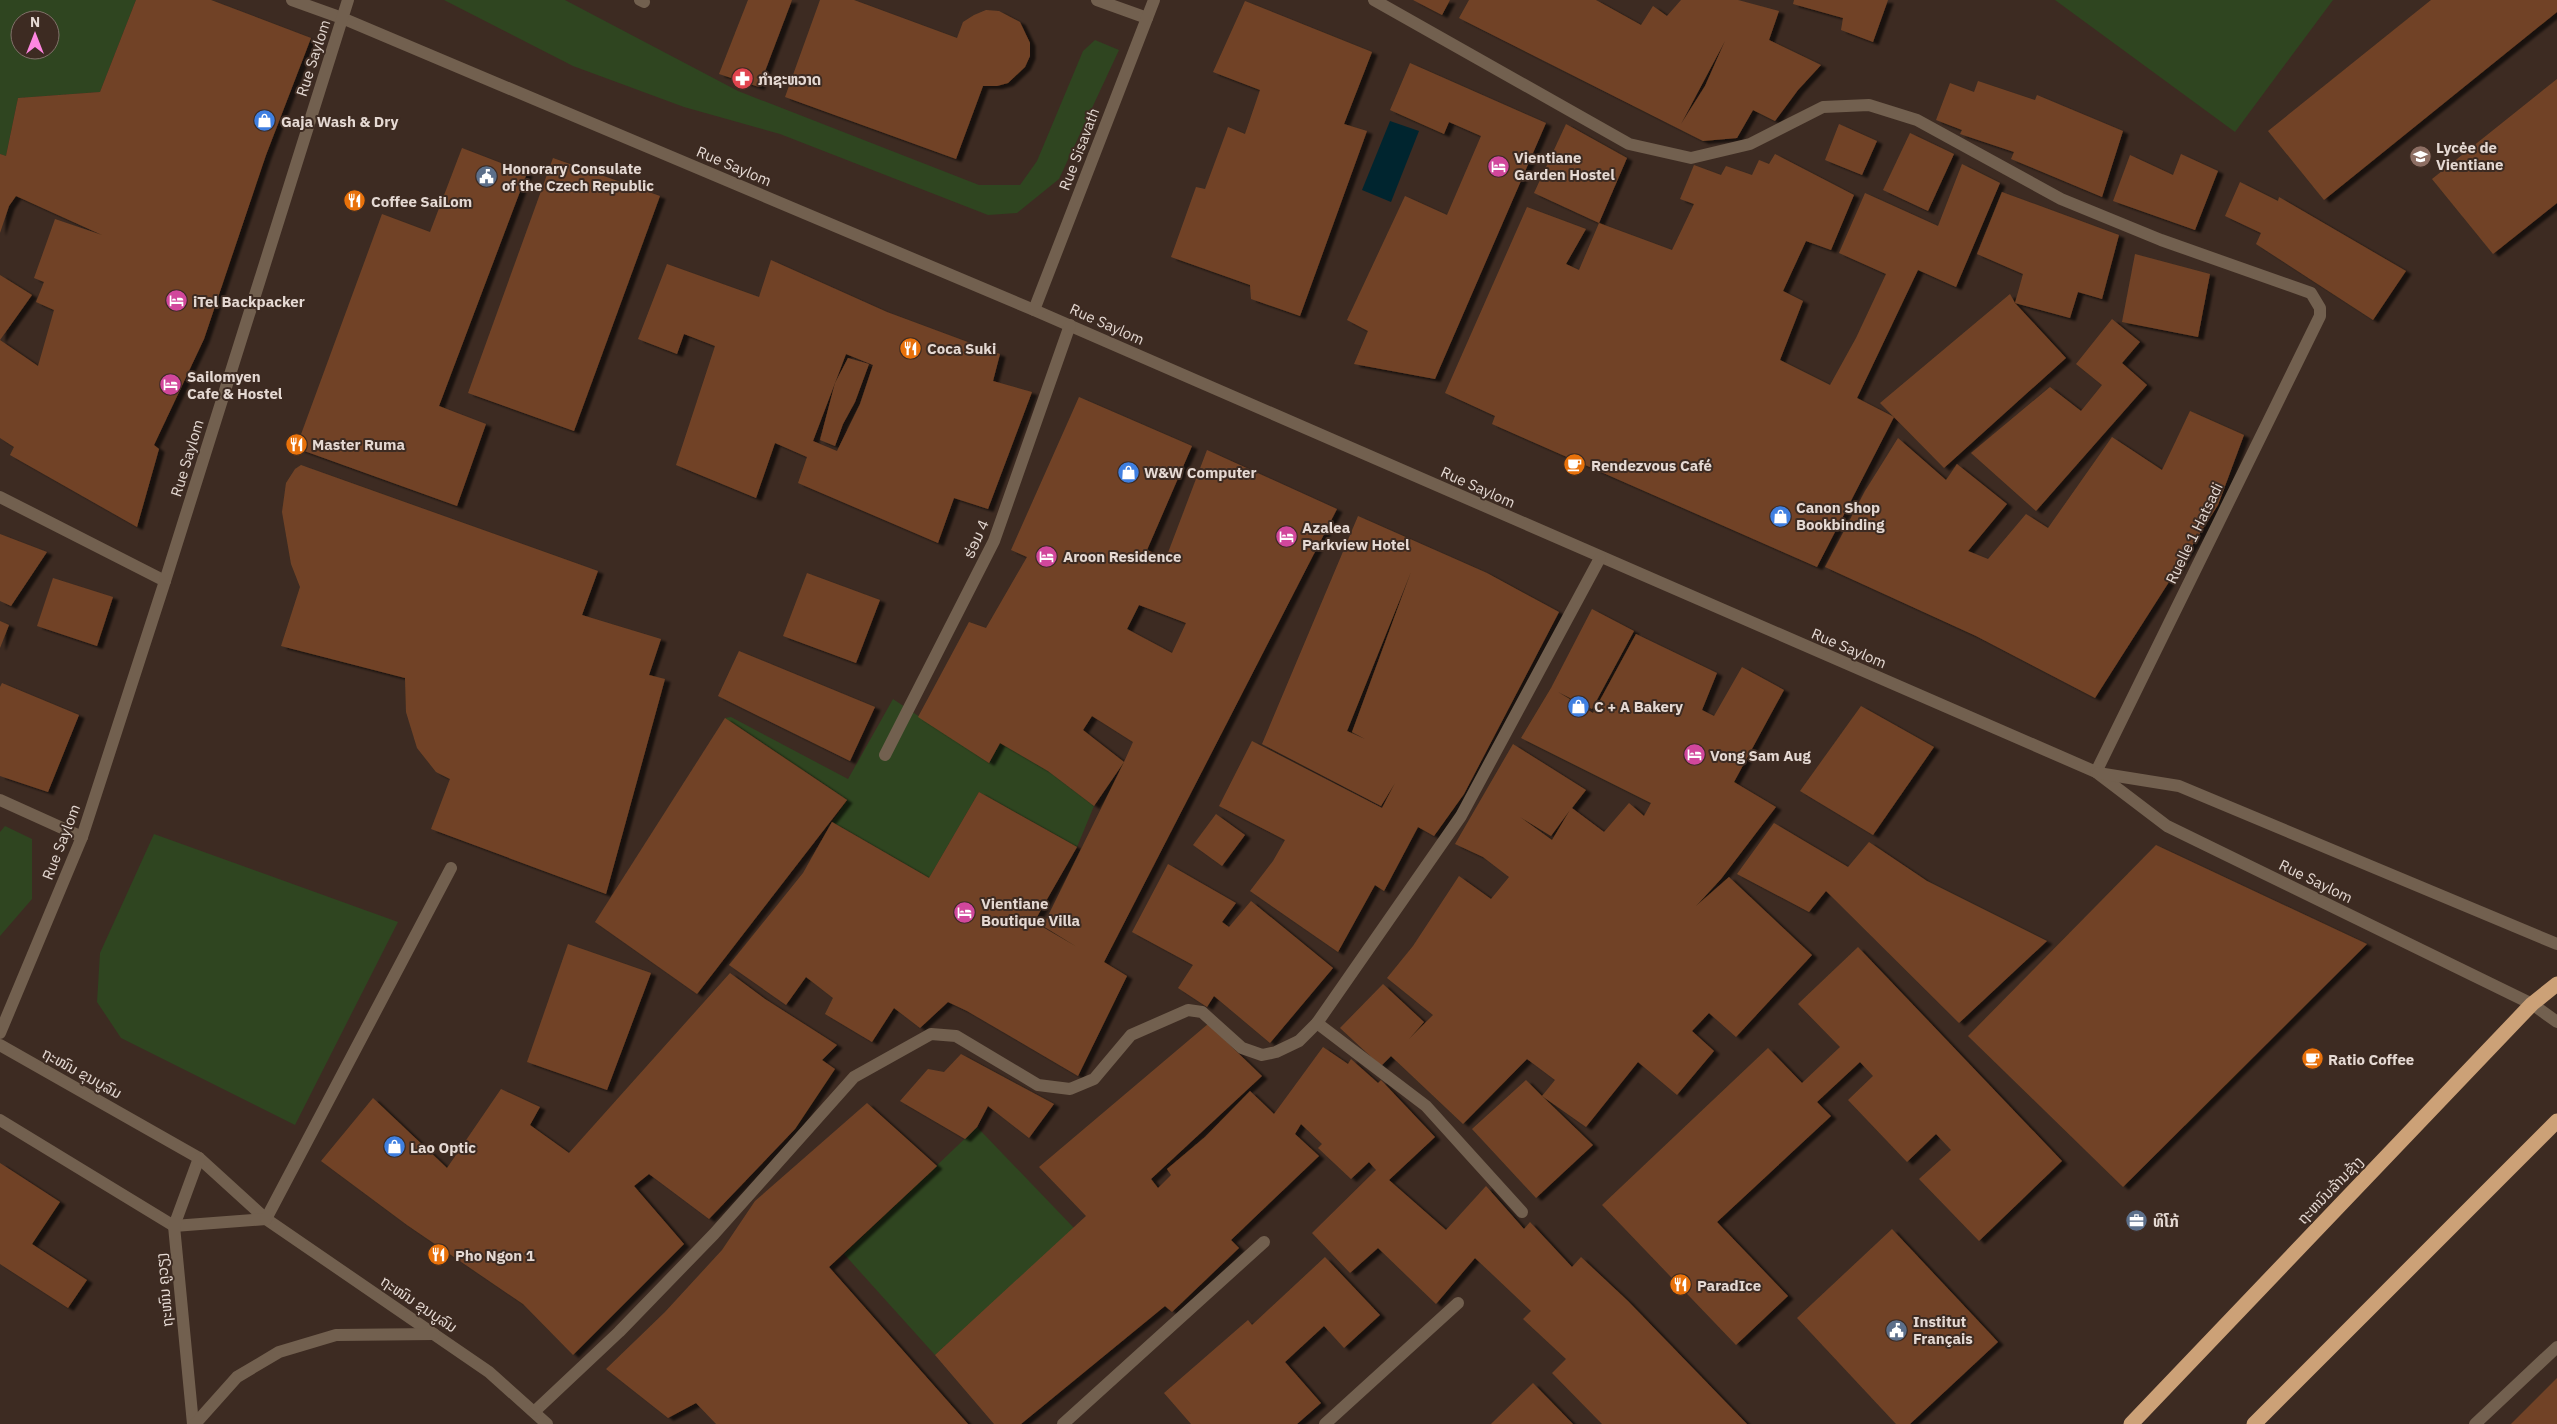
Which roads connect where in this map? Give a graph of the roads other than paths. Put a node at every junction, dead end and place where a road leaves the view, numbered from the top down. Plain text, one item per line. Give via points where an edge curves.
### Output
1 (292, 0) edge
2 (348, 0) edge
3 (1097, 0) edge
4 (1154, 0) edge
5 (1374, 0) edge
6 (342, 18) junction
7 (1147, 18) junction
8 (1034, 310) junction
9 (1070, 326) junction
10 (0, 497) edge
11 (1600, 558) junction
12 (166, 581) junction
13 (885, 755) dead end
14 (2096, 772) junction
15 (0, 800) edge
16 (82, 837) junction
17 (451, 868) dead end
18 (2557, 944) edge
19 (2557, 984) edge
20 (2532, 1004) junction
21 (2557, 1022) edge
22 (1317, 1023) junction
23 (0, 1033) edge
24 (0, 1045) edge
25 (0, 1120) edge
26 (2557, 1121) edge
27 (199, 1158) junction
28 (1522, 1212) dead end
29 (266, 1219) junction
30 (174, 1226) junction
31 (1264, 1242) dead end
32 (1458, 1303) dead end
33 (434, 1334) junction
34 (2557, 1347) edge
35 (535, 1411) junction
36 (194, 1424) edge
37 (547, 1424) edge
38 (1063, 1424) edge
39 (1325, 1424) edge
40 (2130, 1424) edge
41 (2254, 1424) edge
42 (2475, 1424) edge

1 - 6 street
2 - 6 street
3 - 7 street
4 - 7 street, Rue Sisavath
5 - 14 street, Ruelle 1 Hatsadi via 1629,144 1691,158 1750,144 1823,107 1869,105 1917,120 2061,199 2161,240 2311,293 2320,308 2320,316
6 - 8 street, Rue Saylom
6 - 12 street, Rue Saylom
7 - 8 street, Rue Sisavath
8 - 9 street, Rue Saylom
9 - 11 street, Rue Saylom
9 - 13 street, ຮ່ອມ 4 via 994,541
10 - 12 street
11 - 14 street, Rue Saylom
11 - 22 street via 1461,816
12 - 16 street, Rue Saylom
14 - 18 street, Rue Saylom via 2179,786
14 - 20 street, Rue Saylom via 2167,826
15 - 16 street
16 - 23 street, Rue Saylom
17 - 29 street
19 - 20 highway, ຖະຫນົນລ້ານຊ້າງ
20 - 21 street, Rue Saylom
20 - 40 highway, ຖະຫນົນລ້ານຊ້າງ
22 - 28 street via 1426,1106
22 - 35 street via 1298,1041 1262,1055 1242,1048 1202,1012 1188,1010 1131,1035 1094,1079 1070,1089 1038,1085 956,1036 931,1034 854,1077 714,1234 619,1332
24 - 27 street, ຖະໜົນ ຂຸນບູລົມ
25 - 30 street
26 - 41 highway
27 - 29 street, ຖະໜົນ ຂຸນບູລົມ
27 - 30 street, ຖະໜົນ ຄູວຽງ
29 - 30 street
29 - 33 street, ຖະໜົນ ຂຸນບູລົມ
30 - 36 street, ຖະໜົນ ຄູວຽງ
31 - 38 street
32 - 39 street
33 - 35 street, ຖະໜົນ ຂຸນບູລົມ via 489,1372
33 - 36 street via 336,1335 279,1352 236,1377
34 - 42 street
35 - 37 street, ຖະໜົນ ຂຸນບູລົມ

